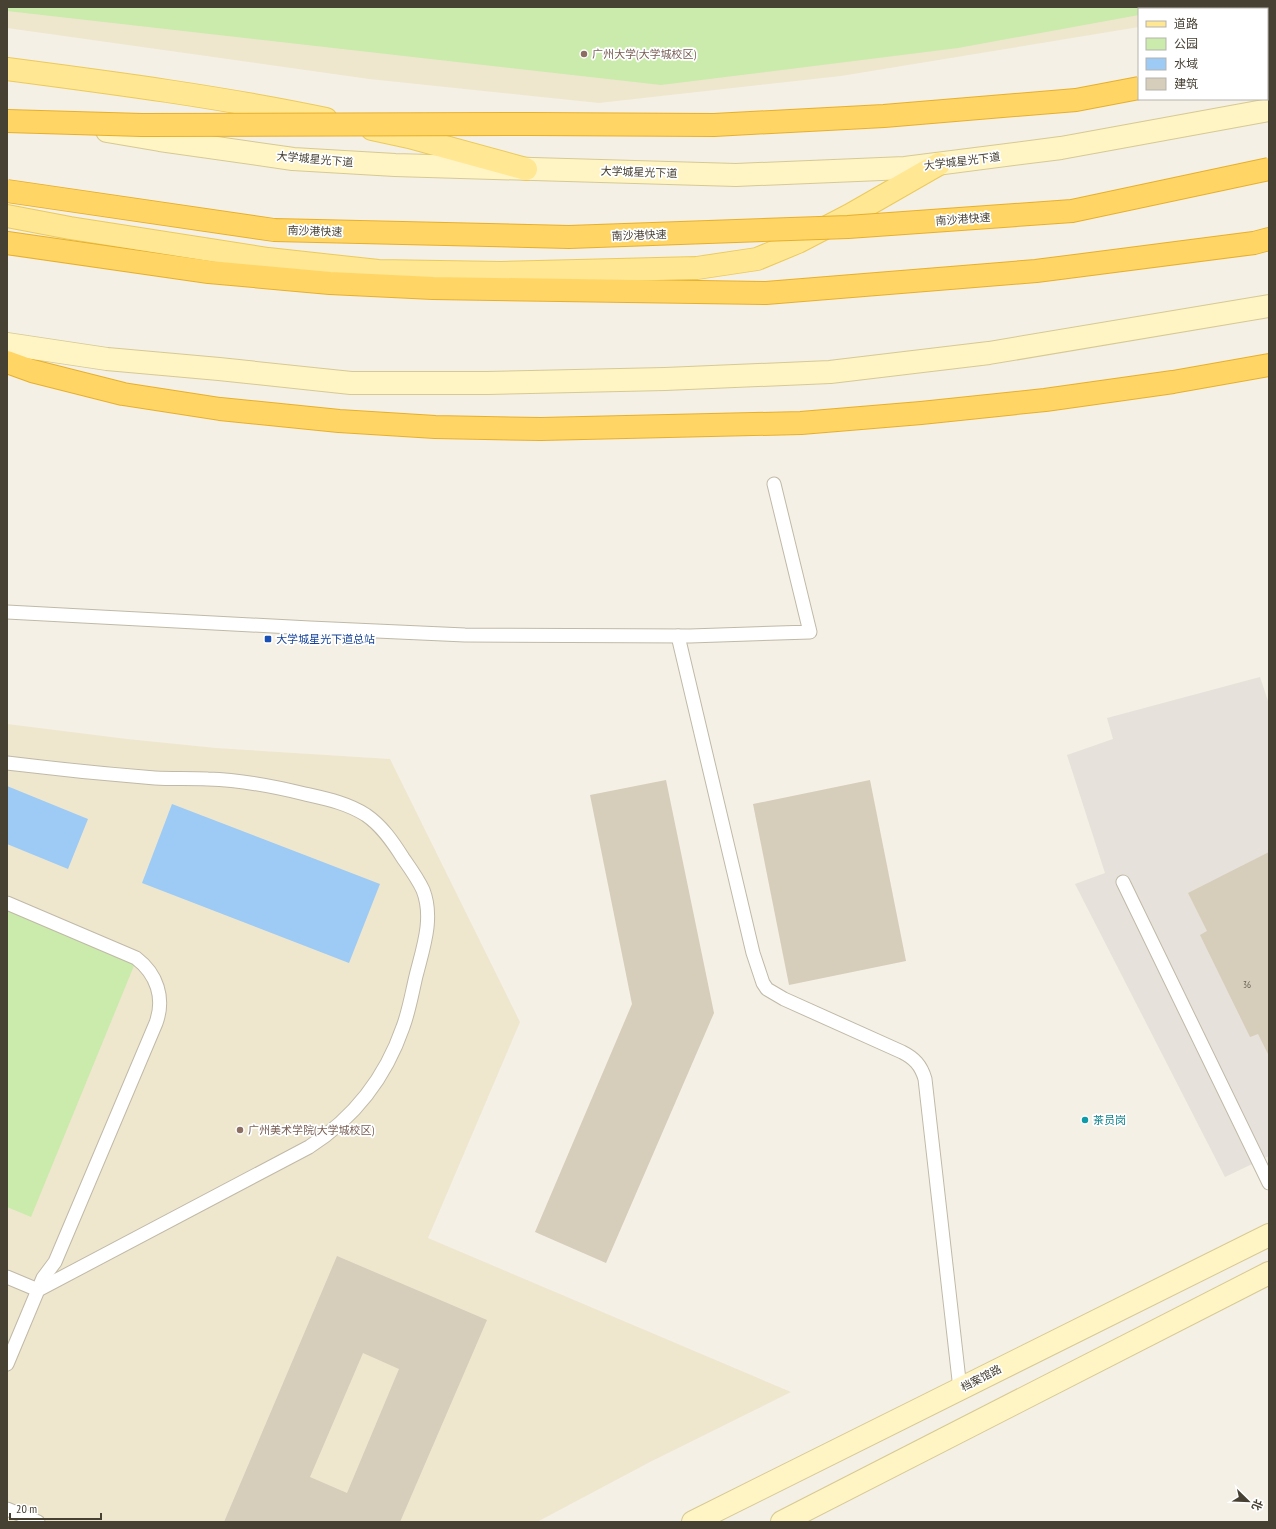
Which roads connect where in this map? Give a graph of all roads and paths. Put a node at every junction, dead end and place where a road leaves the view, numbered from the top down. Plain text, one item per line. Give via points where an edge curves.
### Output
1 (7, 69) edge
2 (1138, 88) edge
3 (1269, 110) edge
4 (7, 113) edge
5 (7, 121) edge
6 (939, 164) junction
7 (526, 169) junction
8 (1269, 169) edge
9 (7, 191) edge
10 (7, 216) edge
11 (1269, 239) edge
12 (7, 243) edge
13 (1269, 306) edge
14 (7, 344) edge
15 (7, 362) edge
16 (1269, 365) edge
17 (774, 484) dead end
18 (7, 612) edge
19 (678, 636) junction
20 (7, 763) edge
21 (1123, 882) dead end
22 (7, 903) edge
23 (1269, 1183) edge
24 (1269, 1235) edge
25 (1269, 1274) edge
26 (7, 1277) edge
27 (38, 1290) junction
28 (7, 1364) edge
29 (960, 1388) junction
30 (7, 1509) edge
31 (38, 1522) edge
32 (693, 1522) edge
33 (782, 1522) edge

1 - 7 main road via 242,103 409,137
2 - 5 highway, bridge via 1076,100 884,116 714,125 142,125
3 - 6 main road, 大学城星光下道 via 1061,148
4 - 7 main road, 大学城星光下道 via 160,140 294,159
6 - 7 main road, 大学城星光下道 via 905,168 736,175
6 - 10 main road via 798,242 757,259 698,268 501,273 378,271 268,259
8 - 9 highway, 南沙港快速, bridge via 1072,210 848,227 568,237 274,230
11 - 12 highway via 1036,271 766,293 433,288 330,282 201,271
13 - 14 main road via 989,353 830,372 666,379 351,383 107,359
15 - 16 highway via 123,394 220,409 339,421 435,427 540,429 802,423 921,413 1045,400
17 - 19 lane via 810,632
18 - 19 lane via 465,635
19 - 29 lane via 751,945 763,983 767,989 784,999 902,1052 916,1061 923,1072
20 - 27 lane via 148,777 240,781 336,801 367,816 387,835 423,889 428,914 428,928 423,948 403,1026 393,1051 370,1091 339,1126 309,1147
21 - 23 lane
22 - 27 lane via 136,958 152,975 160,999 156,1023 55,1262
24 - 29 main road, 档案馆路
25 - 33 main road
26 - 27 lane
27 - 28 lane
29 - 32 main road, 档案馆路
30 - 31 lane

